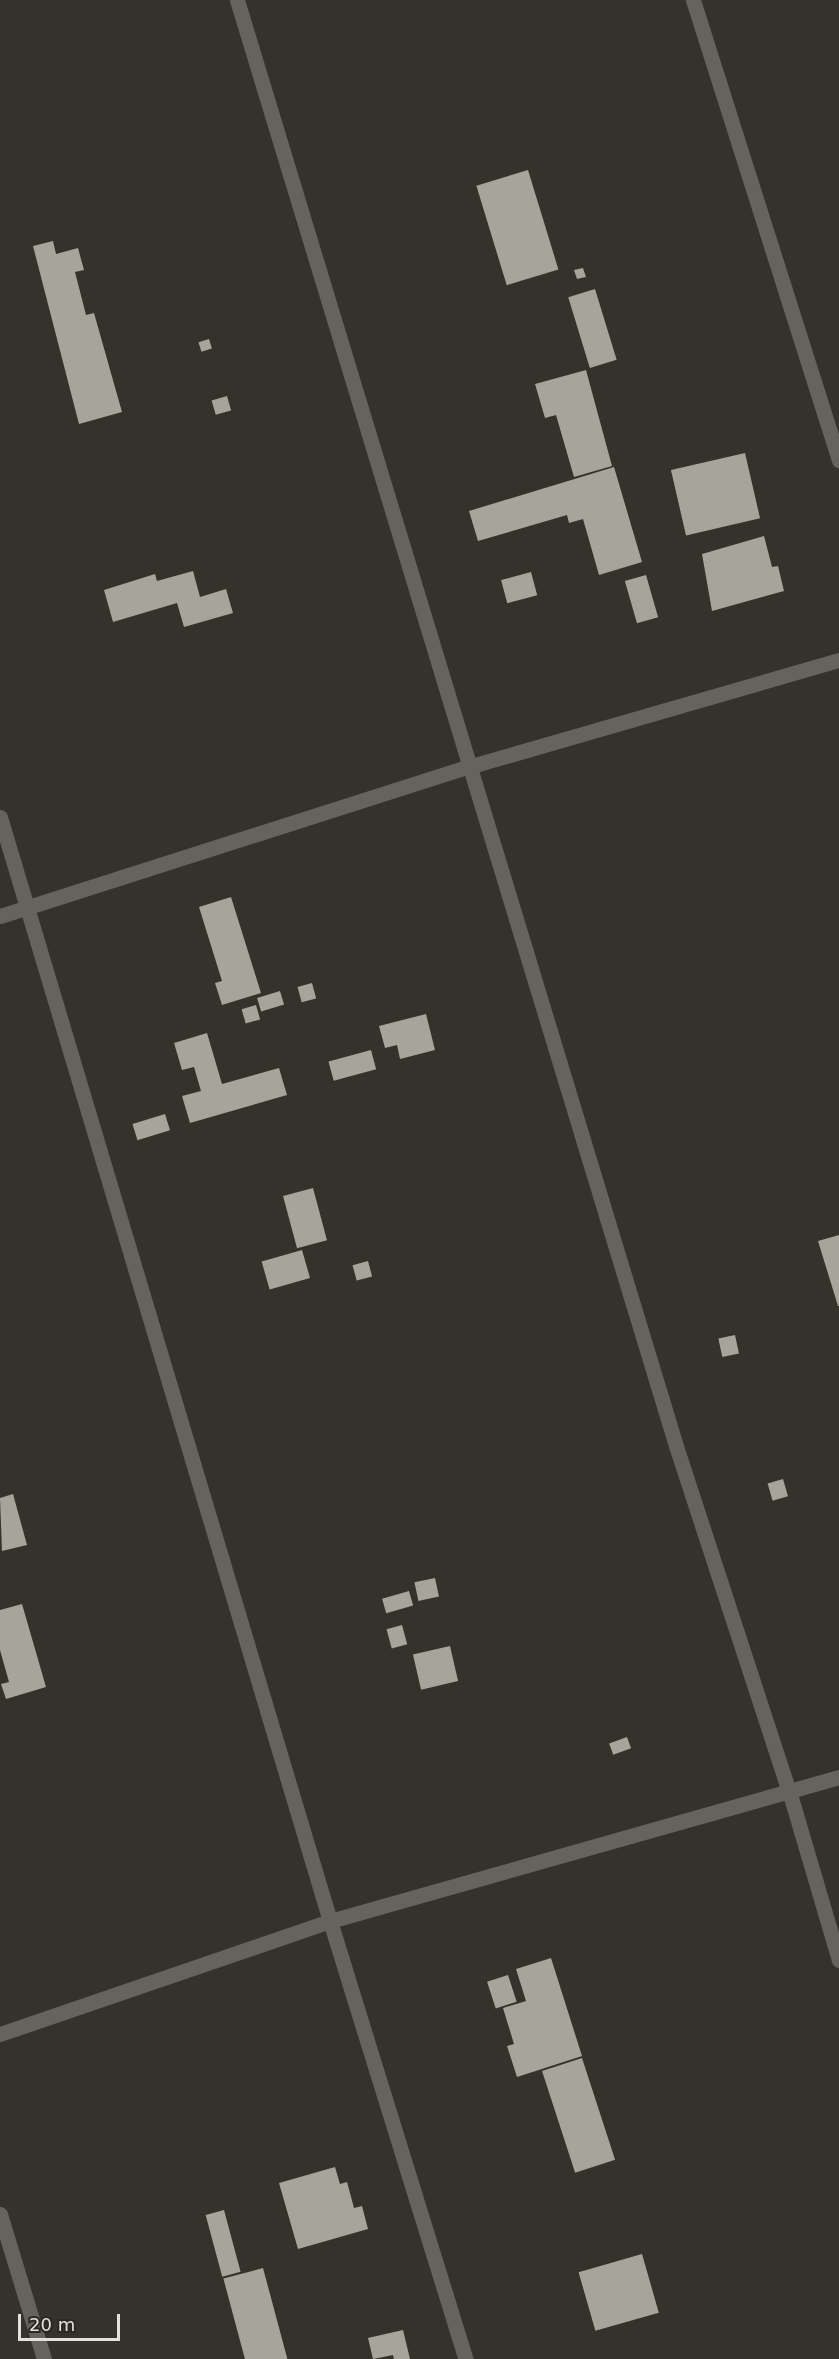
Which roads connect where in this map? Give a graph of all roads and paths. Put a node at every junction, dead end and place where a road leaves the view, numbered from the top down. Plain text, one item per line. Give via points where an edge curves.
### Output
1 (237, 0) edge
2 (693, 0) edge
3 (839, 460) edge
4 (839, 660) edge
5 (468, 767) junction
6 (0, 817) edge
7 (28, 907) junction
8 (0, 916) edge
9 (839, 1777) edge
10 (790, 1794) junction
11 (330, 1921) junction
12 (839, 1960) edge
13 (0, 2034) edge
14 (0, 2214) edge
15 (44, 2359) edge
16 (466, 2359) edge

1 - 5 street
2 - 3 street
4 - 5 street
5 - 7 street
5 - 10 street via 675,1446
6 - 7 street
7 - 8 street
7 - 11 street
9 - 10 street
10 - 11 street
10 - 12 street
11 - 13 street
11 - 16 street
14 - 15 street

